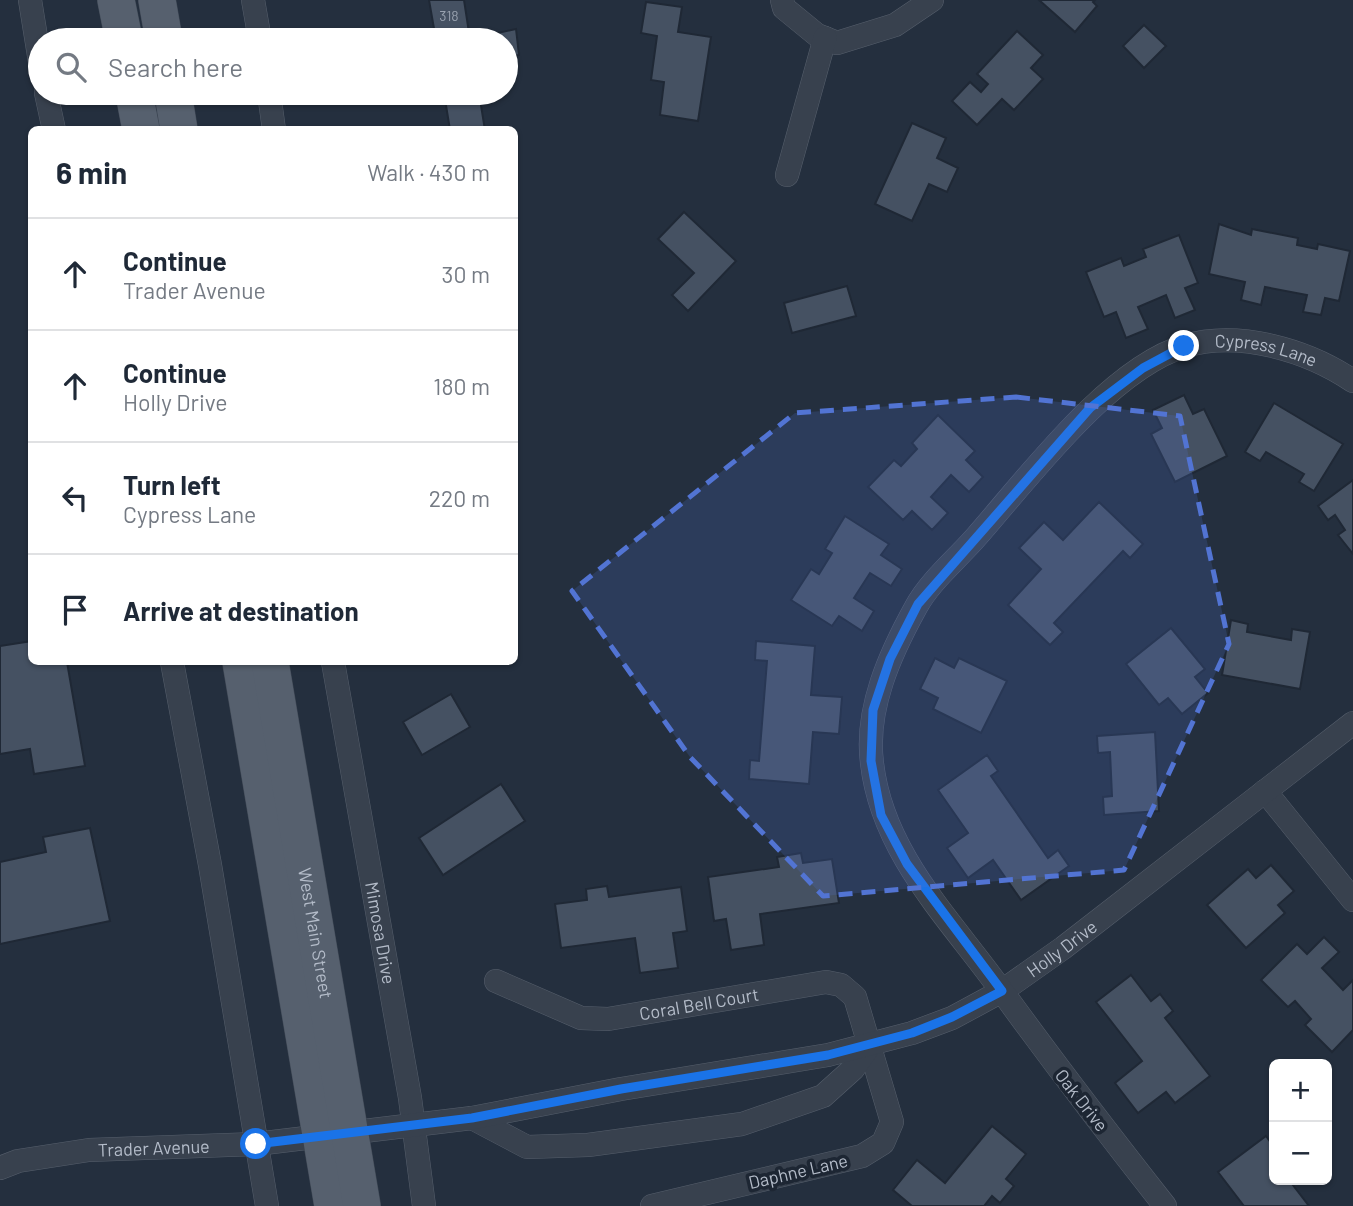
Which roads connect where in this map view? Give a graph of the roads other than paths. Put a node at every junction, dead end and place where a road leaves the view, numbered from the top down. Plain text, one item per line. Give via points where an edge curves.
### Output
1 (30, 0) edge
2 (116, 0) edge
3 (157, 0) edge
4 (253, 0) edge
5 (782, 0) edge
6 (932, 0) edge
7 (35, 28) edge
8 (122, 28) edge
9 (162, 28) edge
10 (258, 28) edge
11 (825, 38) junction
12 (49, 105) edge
13 (136, 105) edge
14 (175, 105) edge
15 (271, 105) edge
16 (53, 126) edge
17 (140, 126) edge
18 (178, 126) edge
19 (273, 126) edge
20 (787, 175) dead end
21 (1353, 381) edge
22 (173, 665) edge
23 (242, 665) edge
24 (270, 665) edge
25 (334, 665) edge
26 (1353, 723) edge
27 (1265, 792) junction
28 (1353, 900) edge
29 (496, 981) dead end
30 (1002, 991) junction
31 (870, 1045) junction
32 (472, 1118) junction
33 (413, 1126) junction
34 (335, 1135) junction
35 (256, 1144) junction
36 (0, 1168) edge
37 (267, 1206) edge
38 (333, 1206) edge
39 (362, 1206) edge
40 (424, 1206) edge
41 (652, 1206) edge
42 (1165, 1206) edge

1 - 7 street
2 - 8 main road
3 - 9 main road
4 - 10 street
5 - 11 street via 784,8
6 - 11 street via 876,33 837,43
11 - 20 street
12 - 16 street
13 - 17 main road
14 - 18 main road
15 - 19 street
21 - 30 street, Cypress Lane via 1289,352 1240,339 1184,346 1143,368 1090,408 918,604 890,659 873,710 871,761 881,815 907,864
22 - 35 street
23 - 34 main road, West Main Street
24 - 34 main road, West Main Street
25 - 33 street, Mimosa Drive
26 - 27 street, Holly Drive
27 - 28 street
27 - 30 street, Holly Drive
29 - 31 street, Coral Bell Court via 581,1018 608,1019 827,982 841,985 855,997
30 - 31 street, Holly Drive via 952,1017
30 - 42 street, Oak Drive
31 - 32 street, Holly Drive
31 - 32 street via 853,1069 823,1096 742,1124 588,1144 527,1147
31 - 41 street, Daphne Lane via 892,1122 883,1143 862,1156
32 - 33 street, Holly Drive
33 - 34 street, Holly Drive
33 - 40 street, Mimosa Drive
34 - 35 street, Trader Avenue
34 - 38 main road, West Main Street
34 - 39 main road, West Main Street
35 - 36 street, Trader Avenue via 89,1150
35 - 37 street

